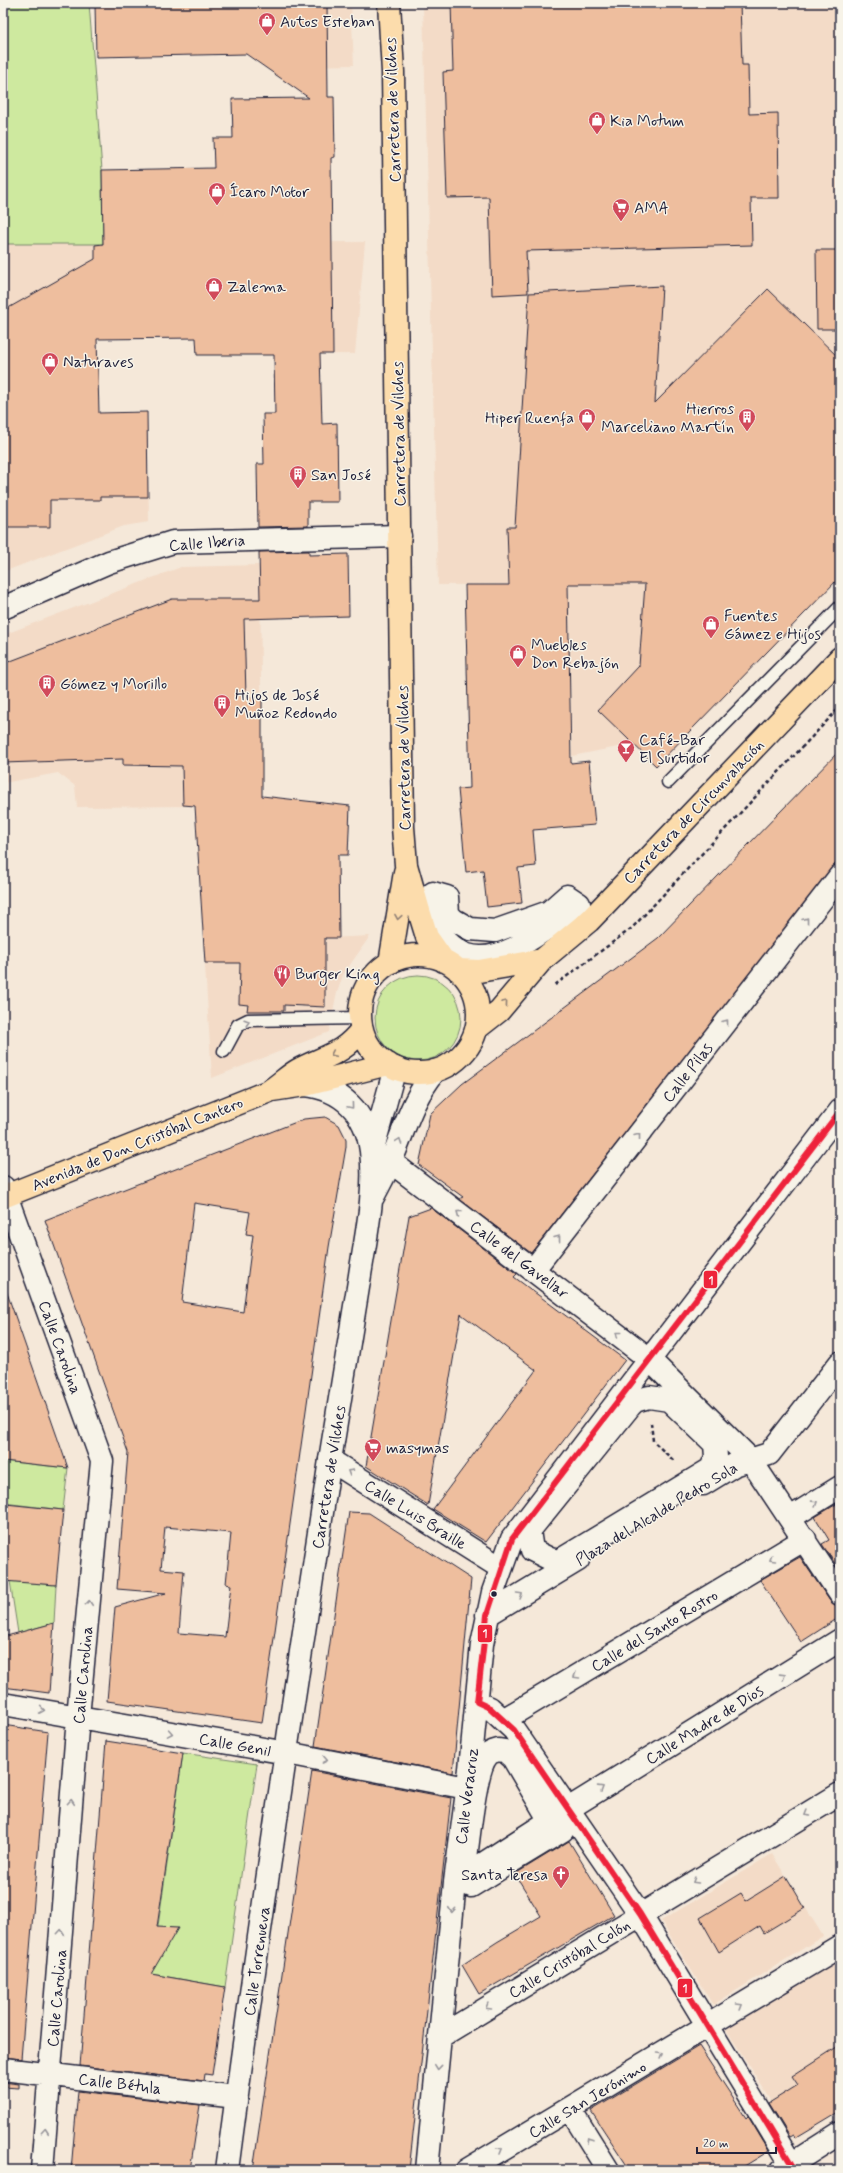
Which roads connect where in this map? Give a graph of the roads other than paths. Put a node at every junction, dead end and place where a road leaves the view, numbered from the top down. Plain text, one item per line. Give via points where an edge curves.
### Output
1 (389, 3) edge
2 (400, 536) junction
3 (840, 607) edge
4 (3, 608) edge
5 (840, 658) edge
6 (668, 782) dead end
7 (406, 865) junction
8 (840, 876) edge
9 (567, 896) joint
10 (542, 960) junction
11 (390, 964) junction
12 (451, 966) junction
13 (361, 1023) junction
14 (476, 1029) junction
15 (224, 1051) dead end
16 (392, 1066) junction
17 (436, 1071) junction
18 (305, 1085) junction
19 (272, 1090) junction
20 (840, 1111) edge
21 (371, 1152) junction
22 (391, 1162) junction
23 (4, 1193) edge
24 (371, 1202) junction
25 (534, 1269) junction
26 (648, 1358) junction
27 (840, 1362) edge
28 (669, 1400) joint
29 (750, 1459) junction
30 (330, 1460) junction
31 (840, 1487) edge
32 (790, 1518) junction
33 (512, 1539) junction
34 (806, 1539) junction
35 (501, 1568) junction
36 (553, 1575) junction
37 (840, 1594) edge
38 (487, 1615) junction
39 (840, 1640) edge
40 (476, 1702) junction
41 (3, 1704) edge
42 (78, 1717) junction
43 (503, 1720) junction
44 (287, 1753) junction
45 (467, 1788) junction
46 (840, 1794) edge
47 (568, 1809) junction
48 (550, 1822) junction
49 (459, 1879) junction
50 (640, 1914) junction
51 (840, 1946) edge
52 (707, 2026) junction
53 (441, 2036) junction
54 (3, 2069) edge
55 (50, 2074) junction
56 (236, 2097) junction
57 (570, 2109) junction
58 (840, 2133) edge
59 (790, 2168) edge
60 (42, 2170) edge
61 (227, 2170) edge
62 (427, 2170) edge
63 (467, 2170) edge
64 (608, 2170) edge

1 - 2 main road, Carretera de Vilches via 393,80
2 - 4 street, Calle Iberia via 173,542 109,562
2 - 7 main road, Carretera de Vilches via 403,827
3 - 6 lane
5 - 10 main road, Carretera de Circunvalación via 589,921
7 -> 11 main road, Carretera de Vilches
7 - 12 main road, Carretera de Vilches via 427,937
25 -> 8 street, Calle Pilas
9 - 9 street via 549,912 495,931 470,929 454,920 448,914 447,897 433,893 436,924 443,938 461,953 474,956 500,953 526,943 579,904
10 - 12 main road, Carretera de Circunvalación via 479,971
14 -> 10 main road, Carretera de Circunvalación via 499,1011
11 - 12 main road via 402,958 415,956 431,957
11 - 13 main road via 377,974 367,987 362,1002
12 - 14 main road via 467,980 476,999
15 -> 13 lane via 238,1025 248,1020
13 - 16 main road via 372,1049
13 -> 19 main road, Avenida de Don Cristóbal Cantero via 353,1041 342,1050 297,1071
14 - 17 main road via 470,1044 461,1056
16 - 17 main road via 411,1073
16 - 18 main road, Avenida de Don Cristóbal Cantero
16 - 21 street, Carretera de Vilches
22 -> 17 street, Carretera de Vilches via 410,1109 420,1090
18 - 19 main road, Avenida de Don Cristóbal Cantero
18 -> 21 street, Carretera de Vilches via 323,1087 348,1102 368,1135
19 - 23 main road, Avenida de Don Cristóbal Cantero
20 - 26 street
21 - 24 street, Carretera de Vilches
22 - 24 street, Carretera de Vilches
25 -> 22 street, Calle del Gavellar
42 -> 23 street, Calle Carolina via 102,1461
24 - 30 street, Carretera de Vilches
26 -> 25 street, Calle del Gavellar
26 - 29 street, Plaza del Alcalde Pedro Sola
26 - 33 street
27 - 29 street via 769,1454
28 - 28 street via 715,1444 716,1457 712,1469 559,1561 538,1555 532,1550 529,1531 634,1401 649,1397
29 - 32 street
29 - 36 street, Plaza del Alcalde Pedro Sola via 734,1465
35 -> 30 street, Calle Luis Braille
30 - 44 street, Carretera de Vilches
32 -> 31 street
32 - 34 street
33 - 35 street
33 - 36 street via 516,1552 526,1563 537,1572
34 - 37 street
34 -> 43 street, Calle del Santo Rostro
35 - 38 street, Calle Veracruz
38 -> 36 street, Plaza del Alcalde Pedro Sola
38 - 40 street, Calle Veracruz
47 -> 39 street, Calle Madre de Dios
40 - 43 street via 490,1708
40 - 45 street, Calle Veracruz
41 -> 42 street, Calle Genil
42 -> 44 street, Calle Genil
55 -> 42 street, Calle Carolina
43 - 47 street via 514,1730
44 -> 45 street, Calle Genil
44 - 56 street, Calle Torrenueva
45 - 49 street, Calle Veracruz
46 -> 50 street, Calle Cristóbal Colón
47 - 48 street, Calle Madre de Dios
47 - 50 street
48 - 49 street, Calle Madre de Dios
48 - 49 street via 513,1758 505,1751 488,1755 482,1765
49 -> 53 street, Calle Veracruz
50 - 52 street
50 -> 53 street, Calle Cristóbal Colón
52 -> 51 street, Calle San Jerónimo
57 -> 52 street, Calle San Jerónimo
52 - 59 street
53 -> 62 street, Calle Veracruz
54 - 55 street, Calle Bétula
55 - 56 street, Calle Bétula
60 -> 55 street, Calle Carolina
56 - 61 street, Calle Torrenueva
63 -> 57 street, Calle San Jerónimo
64 -> 57 street
58 - 59 street

